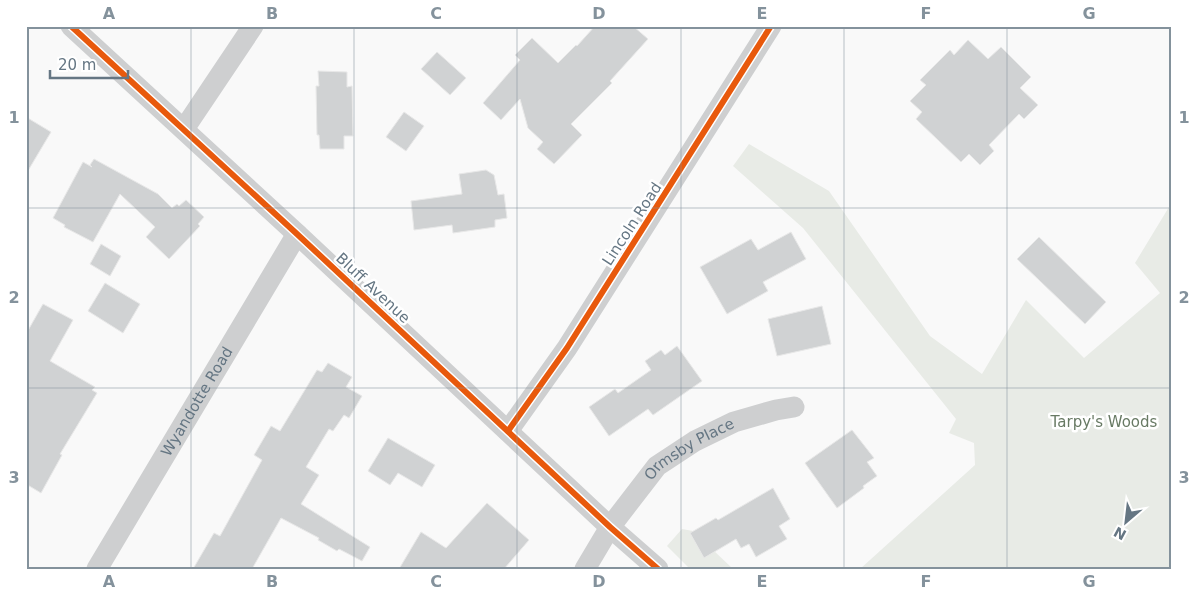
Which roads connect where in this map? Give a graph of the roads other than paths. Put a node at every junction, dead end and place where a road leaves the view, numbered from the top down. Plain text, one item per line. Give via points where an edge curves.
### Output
1 (71, 26) edge
2 (253, 26) edge
3 (771, 26) edge
4 (184, 129) junction
5 (297, 234) junction
6 (794, 407) dead end
7 (508, 431) junction
8 (610, 527) junction
9 (97, 569) edge
10 (585, 569) edge
11 (658, 569) edge

1 - 4 street, Bluff Avenue
2 - 4 street
3 - 7 street, Lincoln Road via 567,348
4 - 5 street, Bluff Avenue
5 - 7 street, Bluff Avenue
5 - 9 street, Wyandotte Road
6 - 8 street, Ormsby Place via 734,422 695,441 657,466
7 - 8 street, Bluff Avenue
8 - 10 street
8 - 11 street, Bluff Avenue

